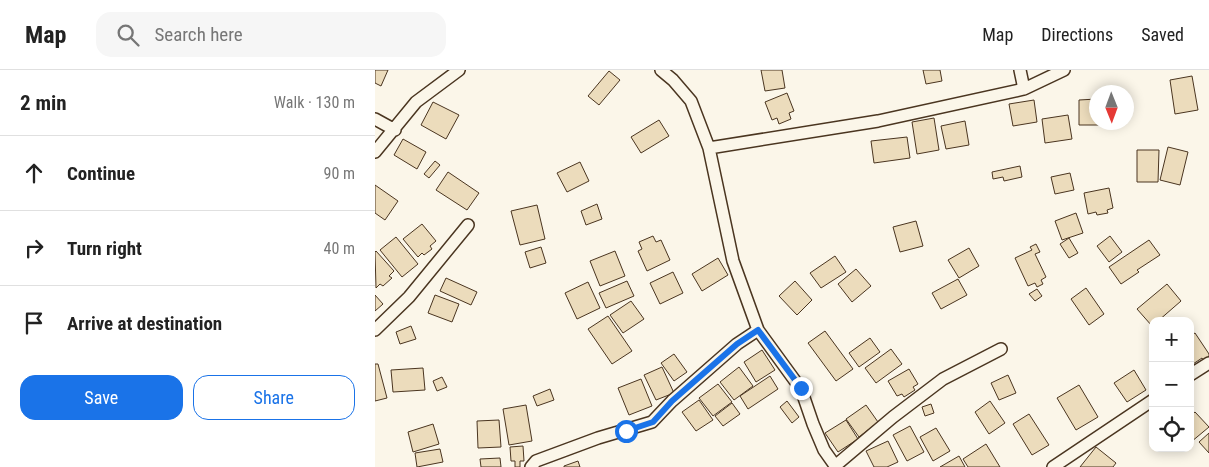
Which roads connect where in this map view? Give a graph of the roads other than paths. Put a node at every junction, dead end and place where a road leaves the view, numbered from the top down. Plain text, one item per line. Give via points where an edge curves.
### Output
1 (459, 70) edge
2 (661, 70) edge
3 (1020, 70) edge
4 (1064, 70) edge
5 (1024, 89) junction
6 (375, 119) edge
7 (395, 130) junction
8 (709, 148) junction
9 (375, 152) edge
10 (469, 225) dead end
11 (375, 330) edge
12 (758, 330) junction
13 (1001, 349) dead end
14 (1208, 365) edge
15 (1194, 373) edge
16 (1149, 403) edge
17 (531, 467) edge
18 (835, 467) edge
19 (1053, 467) edge

1 - 7 street via 416,102
2 - 8 street via 691,101
3 - 5 street
4 - 5 street
5 - 8 street via 878,121
6 - 7 street
7 - 9 street
8 - 12 street via 733,261
10 - 11 street via 409,297
12 - 17 street via 737,344 653,422 598,438 536,462
12 - 18 street via 801,388 824,450
13 - 18 street via 943,378
14 - 15 street
16 - 19 street

